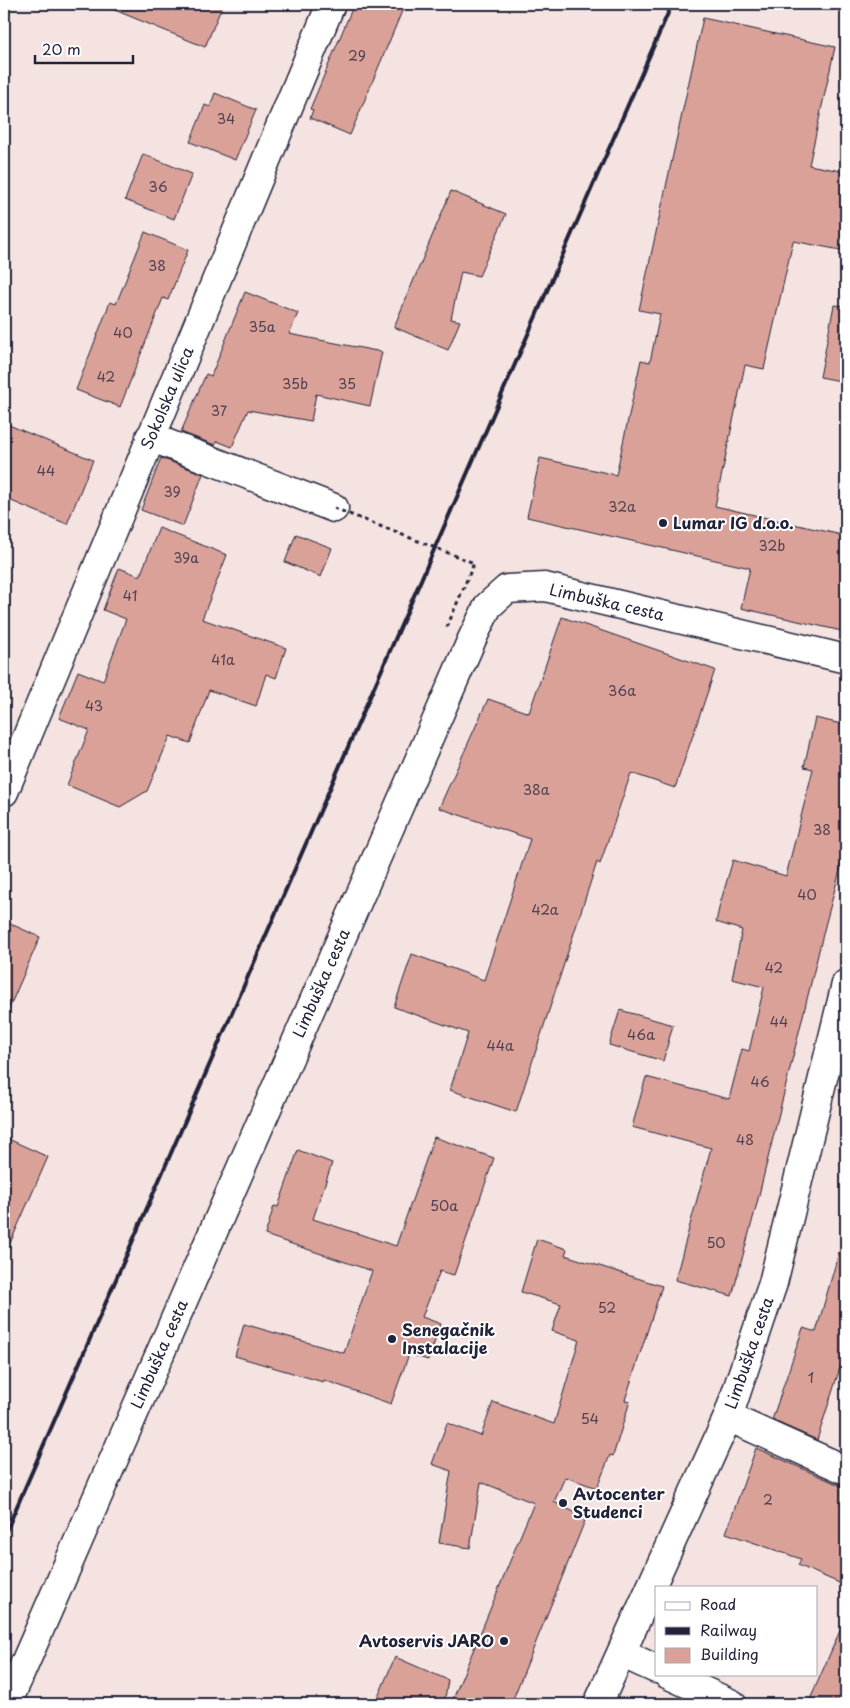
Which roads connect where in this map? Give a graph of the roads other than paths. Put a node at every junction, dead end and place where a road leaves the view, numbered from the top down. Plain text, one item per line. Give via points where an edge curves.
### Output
1 (331, 4) edge
2 (160, 441) junction
3 (334, 508) road end
4 (846, 659) edge
5 (4, 792) edge
6 (846, 984) edge
7 (728, 1417) junction
8 (846, 1470) edge
9 (622, 1654) junction
10 (655, 1669) edge
11 (671, 1676) edge
12 (7, 1704) edge
13 (598, 1704) edge
14 (732, 1704) edge

1 - 2 street, Sokolska ulica
2 - 3 street, Sokolska ulica
2 - 5 street, Sokolska ulica
4 - 12 street, Limbuška cesta via 545,587 507,589 488,606
6 - 7 street, Limbuška cesta via 773,1284
7 - 8 street
7 - 9 street, Limbuška cesta
9 - 10 street
9 - 13 street, Limbuška cesta
11 - 14 street

